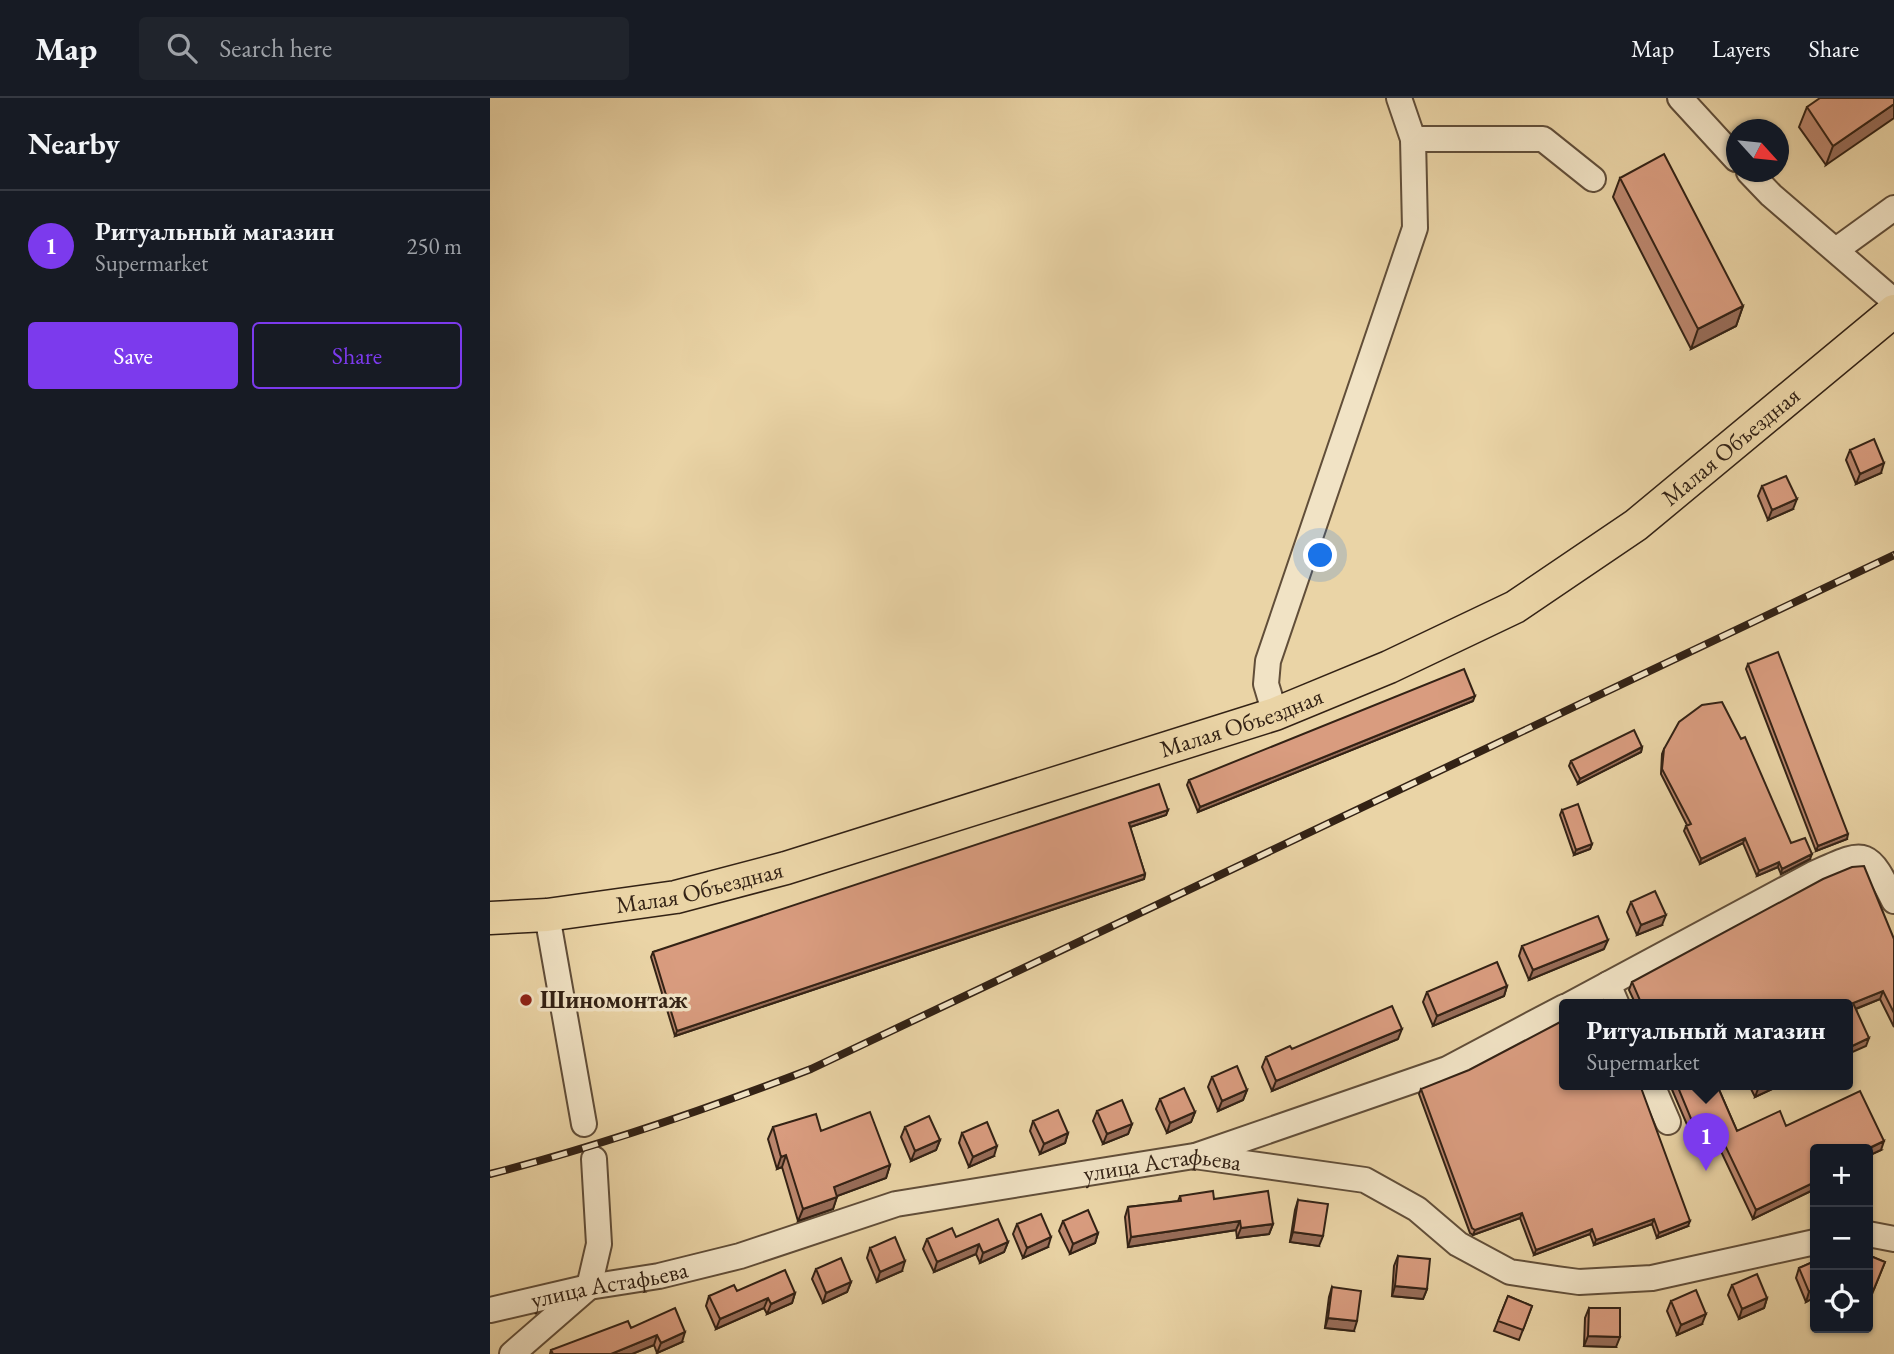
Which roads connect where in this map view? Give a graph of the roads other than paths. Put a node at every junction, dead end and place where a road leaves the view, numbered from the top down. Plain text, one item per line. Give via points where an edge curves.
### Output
1 (1399, 98) edge
2 (1680, 98) edge
3 (1413, 139) junction
4 (1726, 147) edge
5 (1593, 178) dead end
6 (1759, 182) edge
7 (1894, 208) edge
8 (1836, 250) junction
9 (1894, 301) edge
10 (1894, 311) edge
11 (1275, 714) junction
12 (1894, 901) edge
13 (547, 915) junction
14 (490, 918) edge
15 (1613, 995) edge
16 (1595, 999) edge
17 (1559, 1010) edge
18 (1654, 1090) edge
19 (1668, 1122) dead end
20 (584, 1124) dead end
21 (1194, 1156) junction
22 (594, 1159) dead end
23 (1873, 1235) edge
24 (1894, 1239) edge
25 (1810, 1243) edge
26 (589, 1287) junction
27 (490, 1310) edge
28 (512, 1354) edge

1 - 3 street
2 - 4 street
3 - 5 street via 1543,139
3 - 11 street via 1415,228 1268,661 1266,684
6 - 8 street
7 - 8 street
8 - 9 street
10 - 11 main road, Малая Объездная via 1636,525 1515,607 1390,667
11 - 13 main road, Малая Объездная via 786,868 676,897
12 - 15 street via 1877,867 1869,859 1852,857 1813,874
13 - 14 main road, Малая Объездная
13 - 20 street
15 - 16 street
17 - 21 street via 1447,1069
18 - 19 street
21 - 25 street, улица Астафьева via 1365,1180 1417,1209 1458,1244 1510,1272 1579,1282 1652,1278
21 - 26 street, улица Астафьева via 896,1204 740,1256
22 - 26 street via 600,1244
23 - 24 street
26 - 27 street, улица Астафьева
26 - 28 street

